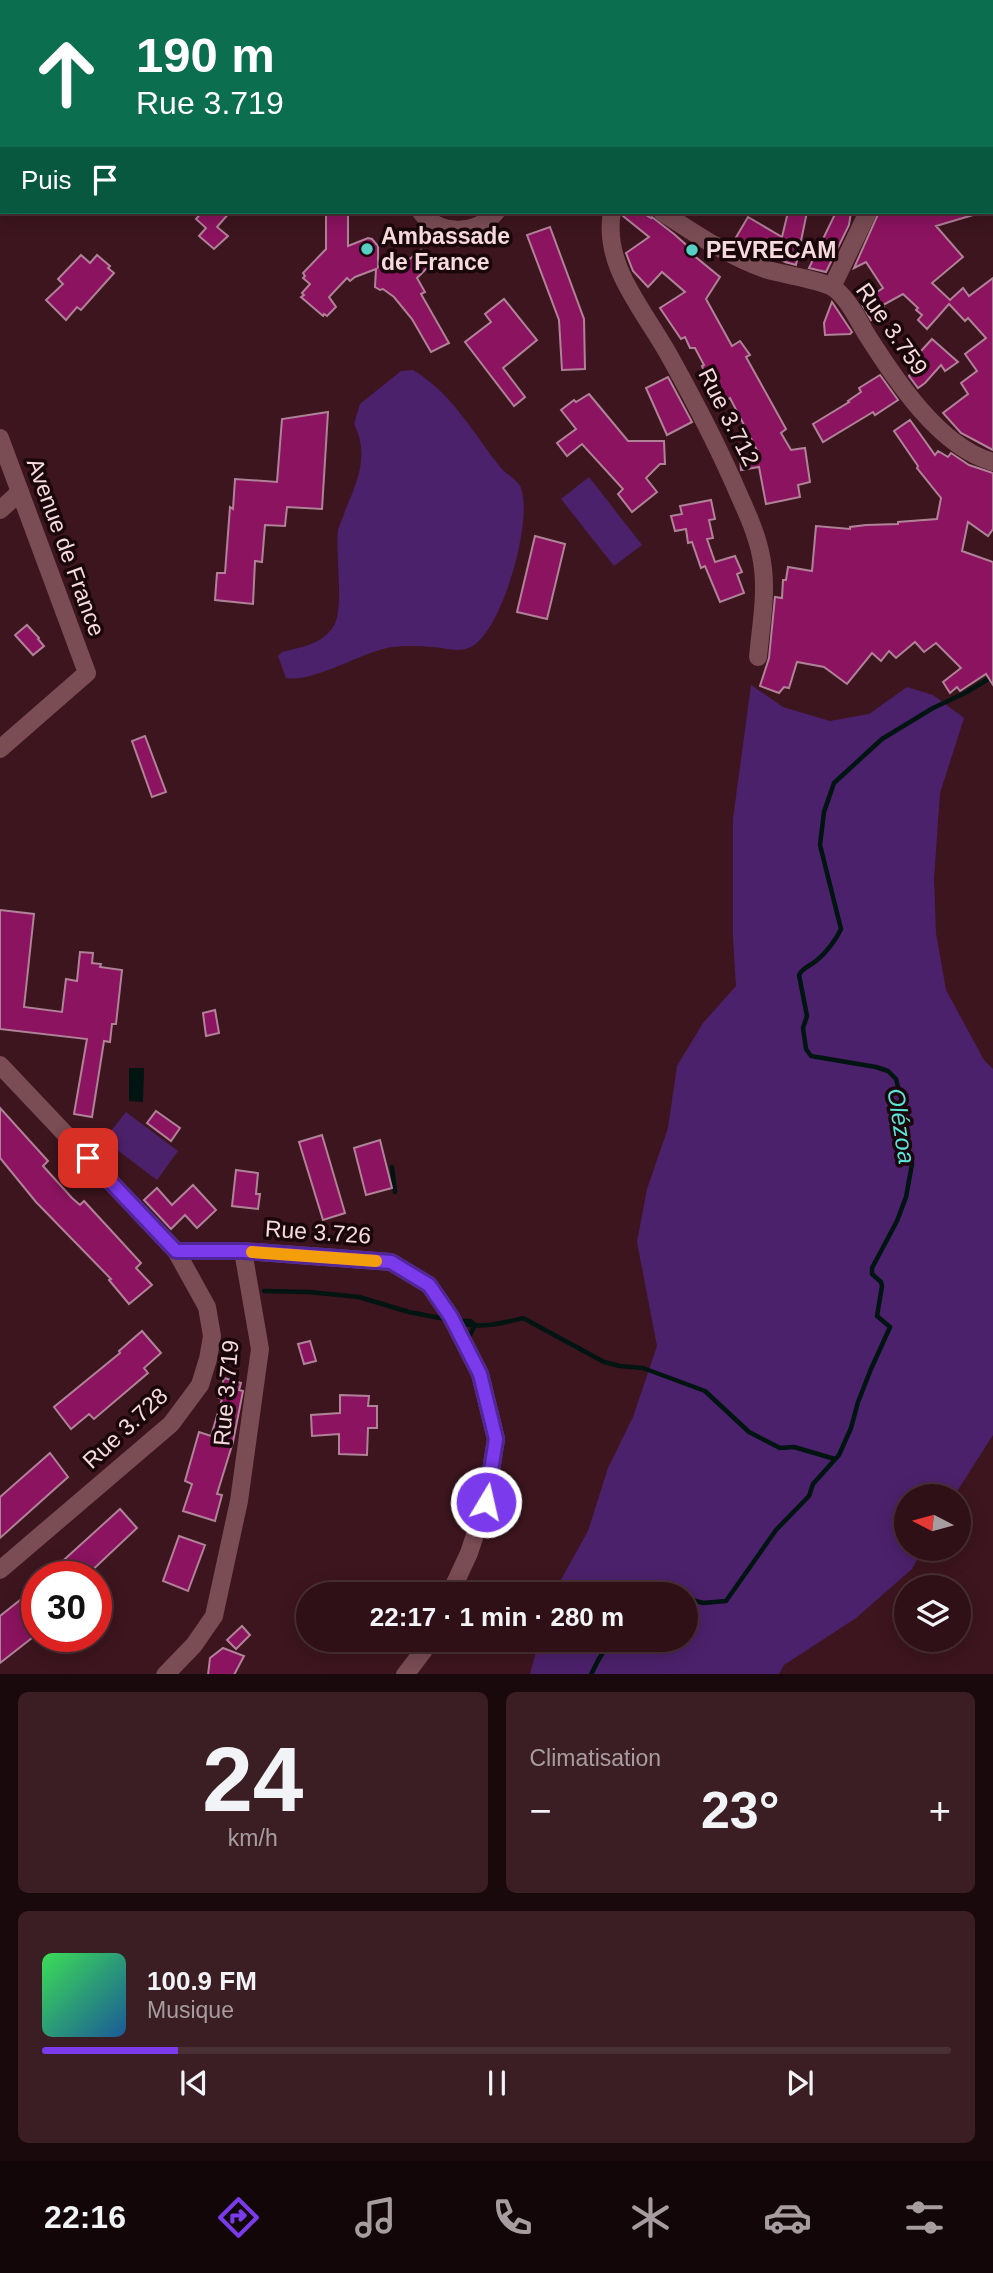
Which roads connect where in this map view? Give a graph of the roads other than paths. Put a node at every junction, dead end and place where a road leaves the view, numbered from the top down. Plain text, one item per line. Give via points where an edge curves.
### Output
1 (422, 214) edge
2 (494, 214) edge
3 (612, 214) edge
4 (665, 214) edge
5 (867, 214) edge
6 (832, 287) junction
7 (0, 438) edge
8 (993, 463) edge
9 (20, 492) junction
10 (0, 510) edge
11 (758, 657) dead end
12 (0, 749) edge
13 (0, 1065) edge
14 (176, 1251) junction
15 (243, 1251) junction
16 (1, 1569) edge
17 (456, 1582) edge
18 (422, 1652) edge
19 (165, 1674) edge
20 (406, 1674) edge

1 - 2 street via 429,223 444,228 471,229
3 - 11 street, Rue 3.712 via 614,257 623,278 691,395 755,531 764,597
4 - 6 street, Rue 3.759 via 730,254
5 - 6 street
6 - 8 street, Rue 3.759 via 922,411 958,444
7 - 9 street, Avenue de France
9 - 10 street
9 - 12 street, Avenue de France via 87,673
13 - 14 street
14 - 15 street
14 - 16 street, Rue 3.728 via 208,1307 212,1336 200,1385 171,1424
15 - 17 street, Rue 3.726 via 391,1262 429,1285 451,1317 480,1374 496,1439 486,1502
15 - 19 street, Rue 3.719 via 260,1349 239,1501 214,1616
18 - 20 street

